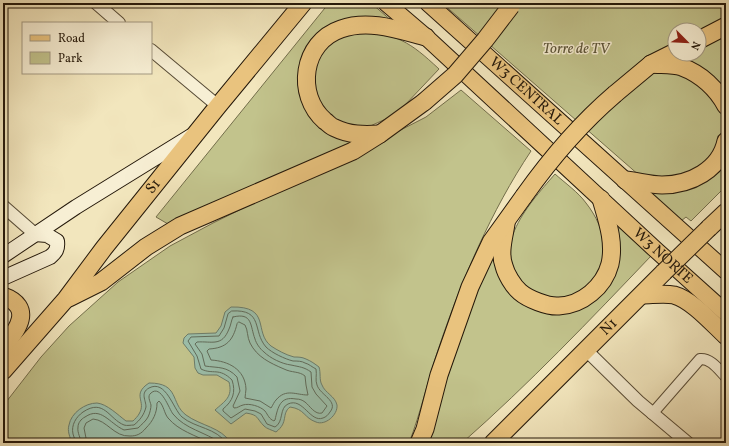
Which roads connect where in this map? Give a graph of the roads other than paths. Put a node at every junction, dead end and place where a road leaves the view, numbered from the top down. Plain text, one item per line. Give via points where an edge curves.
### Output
1 (96, 3) edge
2 (303, 3) edge
3 (386, 3) edge
4 (428, 3) edge
5 (512, 4) edge
6 (118, 22) edge
7 (726, 26) edge
8 (707, 36) edge
9 (426, 37) junction
10 (152, 51) edge
11 (667, 56) edge
12 (651, 64) junction
13 (218, 106) junction
14 (726, 106) edge
15 (197, 133) junction
16 (380, 134) junction
17 (726, 141) edge
18 (625, 180) junction
19 (601, 199) junction
20 (3, 206) edge
21 (726, 212) edge
22 (506, 222) junction
23 (35, 234) junction
24 (3, 256) edge
25 (726, 271) edge
26 (3, 278) edge
27 (642, 295) junction
28 (3, 296) edge
29 (66, 299) junction
30 (726, 313) edge
31 (726, 336) edge
32 (3, 347) edge
33 (586, 350) junction
34 (3, 371) edge
35 (726, 376) edge
36 (652, 414) junction
37 (520, 417) junction
38 (419, 443) edge
39 (493, 443) edge
40 (504, 443) edge
41 (688, 443) edge

1 - 6 street
2 - 13 highway, S1
3 - 9 main road, W3 CENTRAL
4 - 18 main road, W3 CENTRAL
5 - 16 highway, bridge via 455,75 424,102
7 - 8 highway
9 - 16 highway via 375,25 358,26 341,29 325,38 313,51 306,70 306,87 317,114 334,128 359,135
9 - 19 main road, W3 CENTRAL
10 - 13 street
11 - 12 highway
12 - 14 highway via 681,67 697,74 719,93
12 - 22 highway, bridge via 595,111 566,141
13 - 15 highway, S1
15 - 23 main road
15 - 29 highway, S1
16 - 29 highway via 353,152 180,226 146,247 101,282
17 - 18 highway via 720,157 703,174 673,184 661,185
18 - 25 main road, W3 NORTE
19 - 22 highway via 612,247 610,265 595,289 584,299 571,304 558,307 540,303 519,292 503,265
19 - 30 main road, W3 NORTE
20 - 23 street
21 - 27 highway, N1, bridge
22 - 38 highway via 491,242 470,287 439,375
23 - 24 main road
23 - 26 main road via 47,235 57,241 56,252
27 - 31 highway via 672,295 680,298
27 - 33 highway, N1
28 - 32 highway via 12,299 18,305 21,314 15,333
29 - 34 highway, S1
33 - 36 street
33 - 37 highway, N1
35 - 36 street via 710,361 700,359
36 - 41 street
37 - 39 highway, N1
37 - 40 main road

